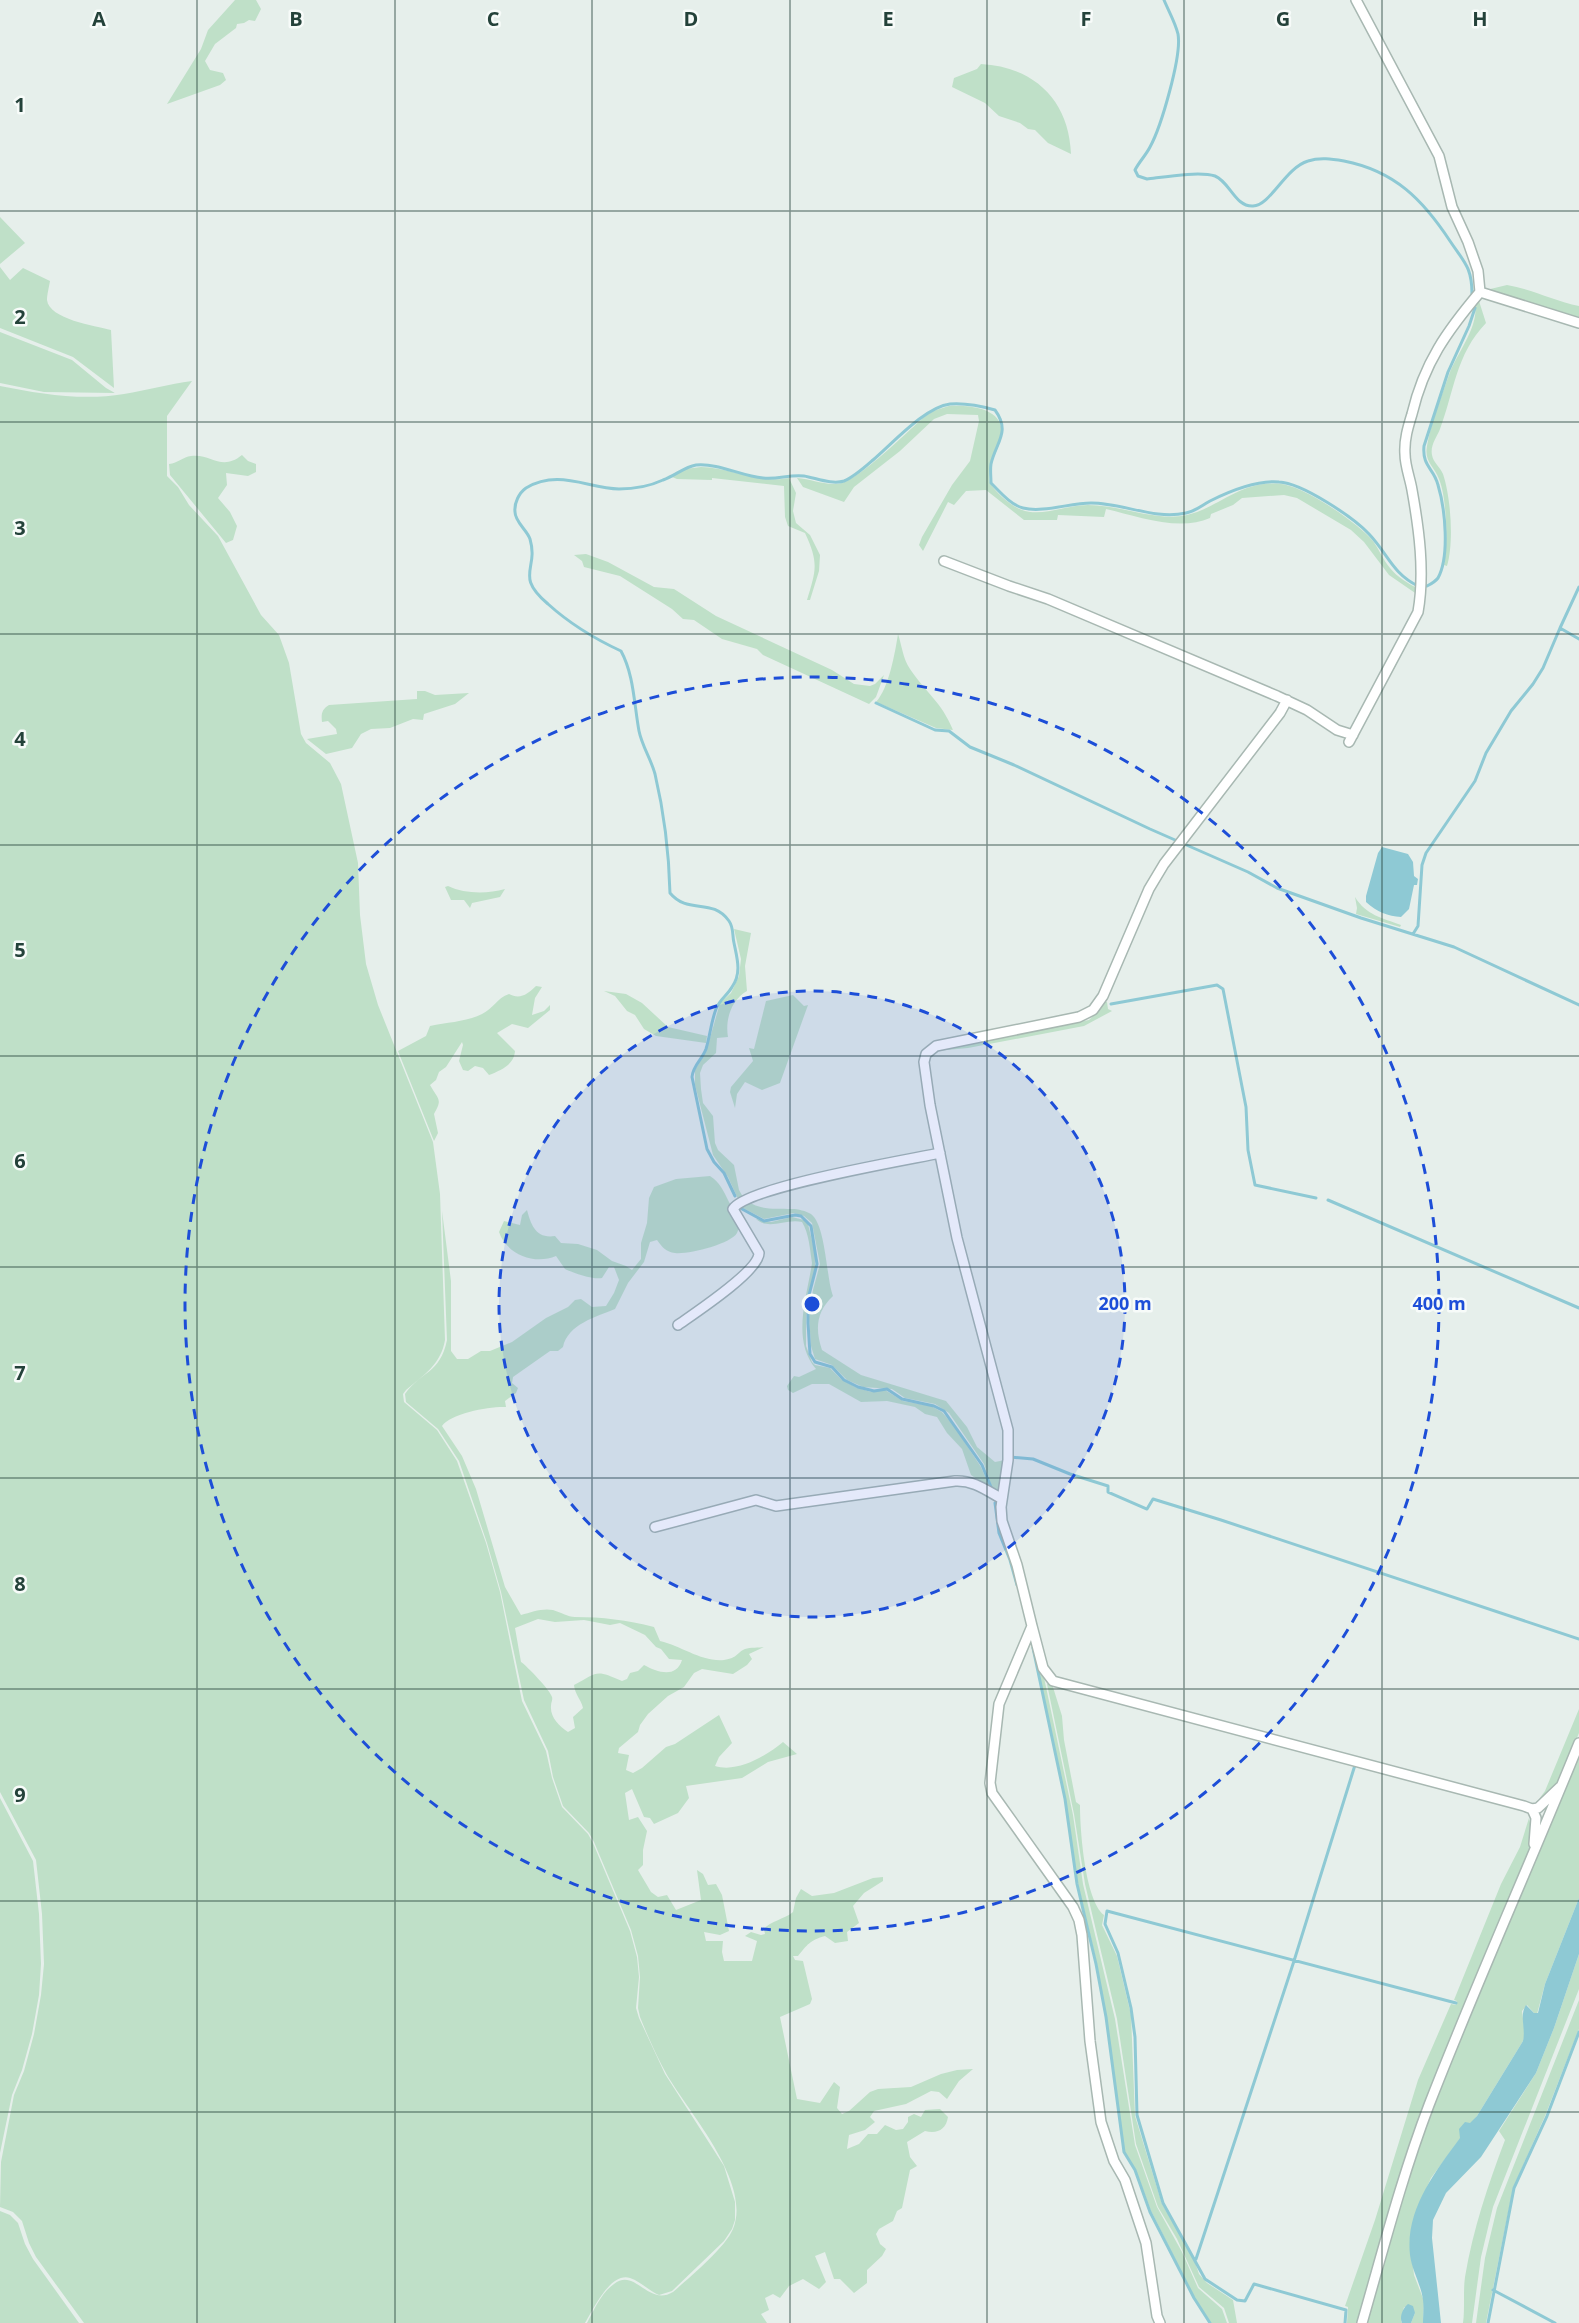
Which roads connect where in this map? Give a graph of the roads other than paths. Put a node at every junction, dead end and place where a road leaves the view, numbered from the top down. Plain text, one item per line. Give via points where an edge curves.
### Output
1 (1356, 0) edge
2 (1480, 292) junction
3 (1579, 323) edge
4 (944, 561) dead end
5 (1287, 700) junction
6 (940, 1153) junction
7 (678, 1325) dead end
8 (1002, 1499) junction
9 (655, 1527) dead end
10 (1032, 1626) junction
11 (1579, 1743) edge
12 (1562, 1785) junction
13 (1532, 1809) junction
14 (1533, 1854) junction
15 (1160, 2323) edge
16 (1362, 2323) edge

1 - 2 street via 1439,156 1452,207 1478,271
2 - 3 street
2 - 5 street via 1437,348 1424,374 1407,434 1405,455 1422,570 1418,612 1351,739
4 - 5 street via 1048,599
5 - 6 street via 1164,864 1093,1010 1066,1021 936,1046 926,1054 924,1072
6 - 7 street via 782,1187 741,1201 733,1209 759,1252 756,1264
6 - 8 street via 957,1238 1008,1430
8 - 9 street via 966,1480 776,1506 756,1500
8 - 10 street via 1002,1521
10 - 13 street via 1043,1668 1053,1681
10 - 15 street via 999,1704 990,1783 992,1793 1079,1920 1101,2122 1146,2243
11 - 12 street
12 - 13 street
12 - 14 street
13 - 14 street via 1536,1818
14 - 16 street via 1429,2106

